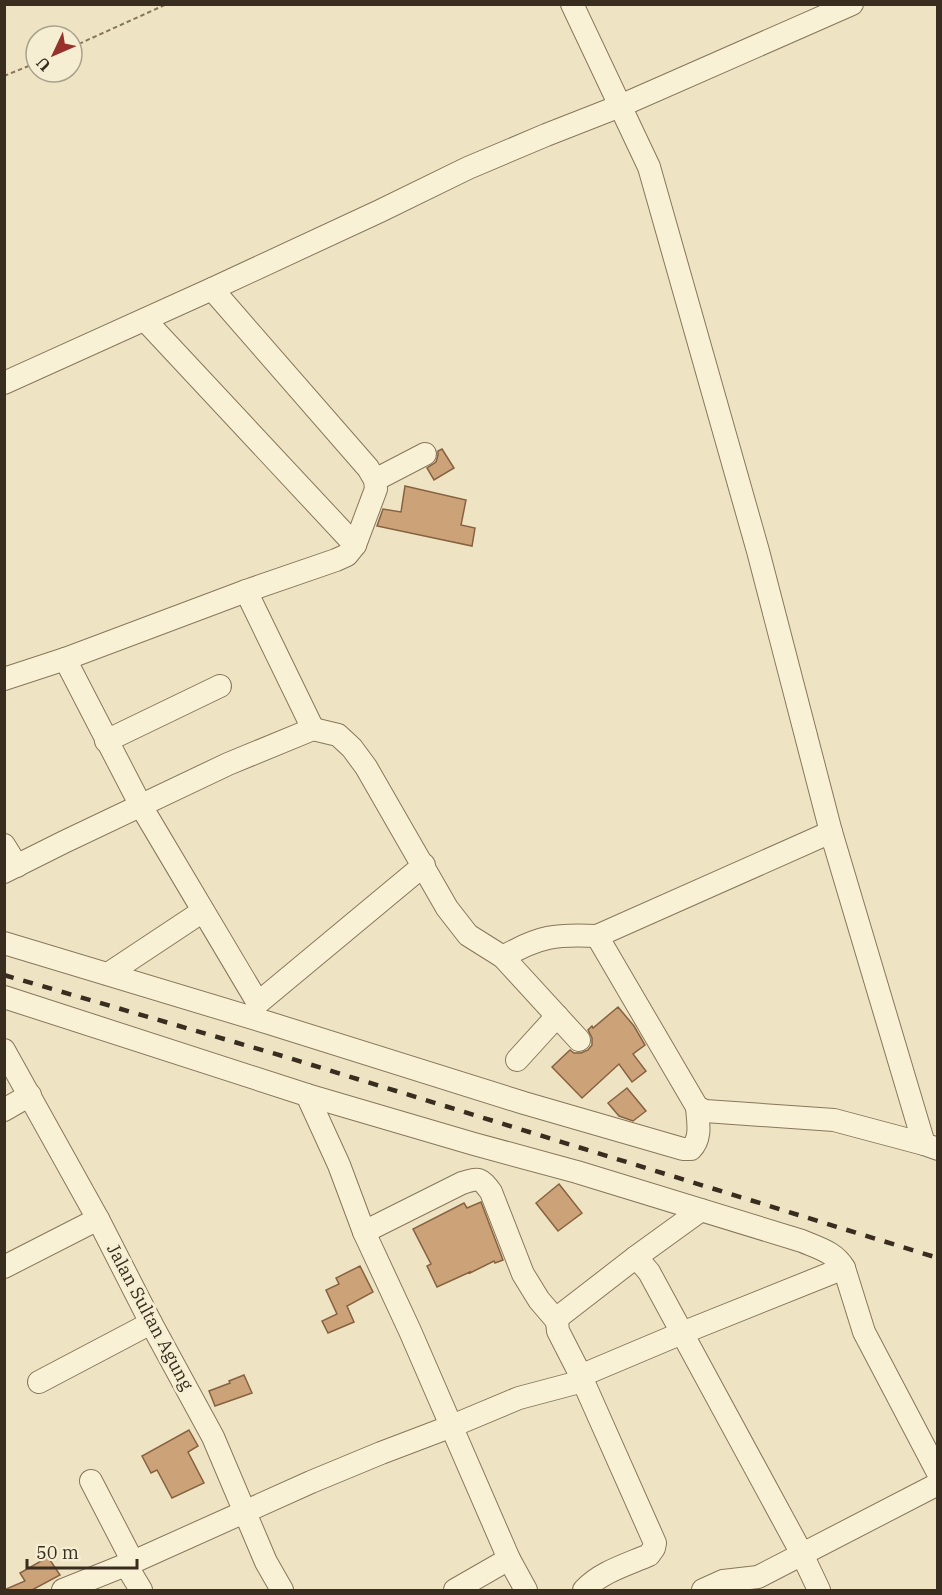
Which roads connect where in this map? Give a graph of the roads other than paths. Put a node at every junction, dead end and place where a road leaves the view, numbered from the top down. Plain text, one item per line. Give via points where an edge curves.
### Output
1 (572, 4) edge
2 (852, 4) edge
3 (620, 106) junction
4 (212, 289) junction
5 (145, 320) junction
6 (4, 383) edge
7 (425, 454) dead end
8 (375, 480) junction
9 (355, 545) junction
10 (246, 591) junction
11 (65, 659) junction
12 (4, 679) edge
13 (220, 686) dead end
14 (313, 729) junction
15 (106, 741) junction
16 (141, 806) junction
17 (831, 832) junction
18 (4, 845) edge
19 (424, 865) junction
20 (11, 869) edge
21 (203, 911) junction
22 (597, 936) junction
23 (4, 943) edge
24 (503, 957) junction
25 (108, 974) junction
26 (4, 998) edge
27 (263, 1013) junction
28 (557, 1016) junction
29 (579, 1040) dead end
30 (4, 1050) edge
31 (517, 1060) dead end
32 (30, 1095) junction
33 (307, 1095) junction
34 (697, 1107) junction
35 (4, 1110) edge
36 (931, 1146) edge
37 (701, 1210) junction
38 (98, 1219) junction
39 (364, 1232) junction
40 (636, 1257) junction
41 (4, 1267) edge
42 (844, 1268) junction
43 (557, 1321) junction
44 (151, 1323) junction
45 (682, 1333) junction
46 (581, 1378) junction
47 (39, 1382) dead end
48 (452, 1426) junction
49 (938, 1473) edge
50 (91, 1481) dead end
51 (938, 1484) edge
52 (244, 1512) junction
53 (802, 1554) junction
54 (509, 1559) junction
55 (130, 1563) junction
56 (66, 1590) edge
57 (141, 1590) edge
58 (282, 1590) edge
59 (455, 1590) edge
60 (526, 1590) edge
61 (584, 1590) edge
62 (704, 1590) edge
63 (819, 1590) edge

1 - 3 street
2 - 3 street
3 - 4 street via 468,168
3 - 17 street via 649,167 758,551
4 - 5 street
4 - 8 street
5 - 6 street
5 - 9 street
7 - 8 street
8 - 9 street via 376,489
9 - 10 street via 343,558
10 - 11 street
10 - 14 street
11 - 12 street
11 - 15 street
13 - 15 street
14 - 16 street
14 - 19 street via 338,735 352,748
15 - 16 street
16 - 20 street
16 - 21 street
17 - 22 street
17 - 36 street
18 - 20 street
19 - 24 street via 447,908 468,935
19 - 27 street
21 - 25 street
21 - 27 street
22 - 24 street via 548,937
22 - 34 street
23 - 25 street
24 - 28 street
25 - 27 street
26 - 33 street
27 - 34 street via 524,1103 683,1149 691,1149 697,1143
28 - 29 street
28 - 31 street
30 - 32 street, Jalan Sultan Agung
32 - 35 street
32 - 38 street, Jalan Sultan Agung
33 - 37 street
33 - 39 street
34 - 36 street via 705,1111 834,1120
37 - 40 street
37 - 42 street via 802,1241 834,1256
38 - 41 street
38 - 44 street, Jalan Sultan Agung
39 - 43 street via 462,1183 483,1181 523,1274
39 - 48 street
40 - 43 street
40 - 45 street via 649,1272
42 - 45 street
42 - 49 street via 864,1332
43 - 46 street
44 - 47 street
44 - 52 street, Jalan Sultan Agung via 213,1437
45 - 46 street
45 - 53 street
46 - 48 street
46 - 61 street via 655,1543 649,1555 601,1576
48 - 52 street
48 - 54 street
50 - 55 street
51 - 53 street
52 - 55 street
52 - 58 street, Jalan Sultan Agung
53 - 62 street via 758,1576 723,1581
53 - 63 street
54 - 59 street
54 - 60 street
55 - 56 street
55 - 57 street

